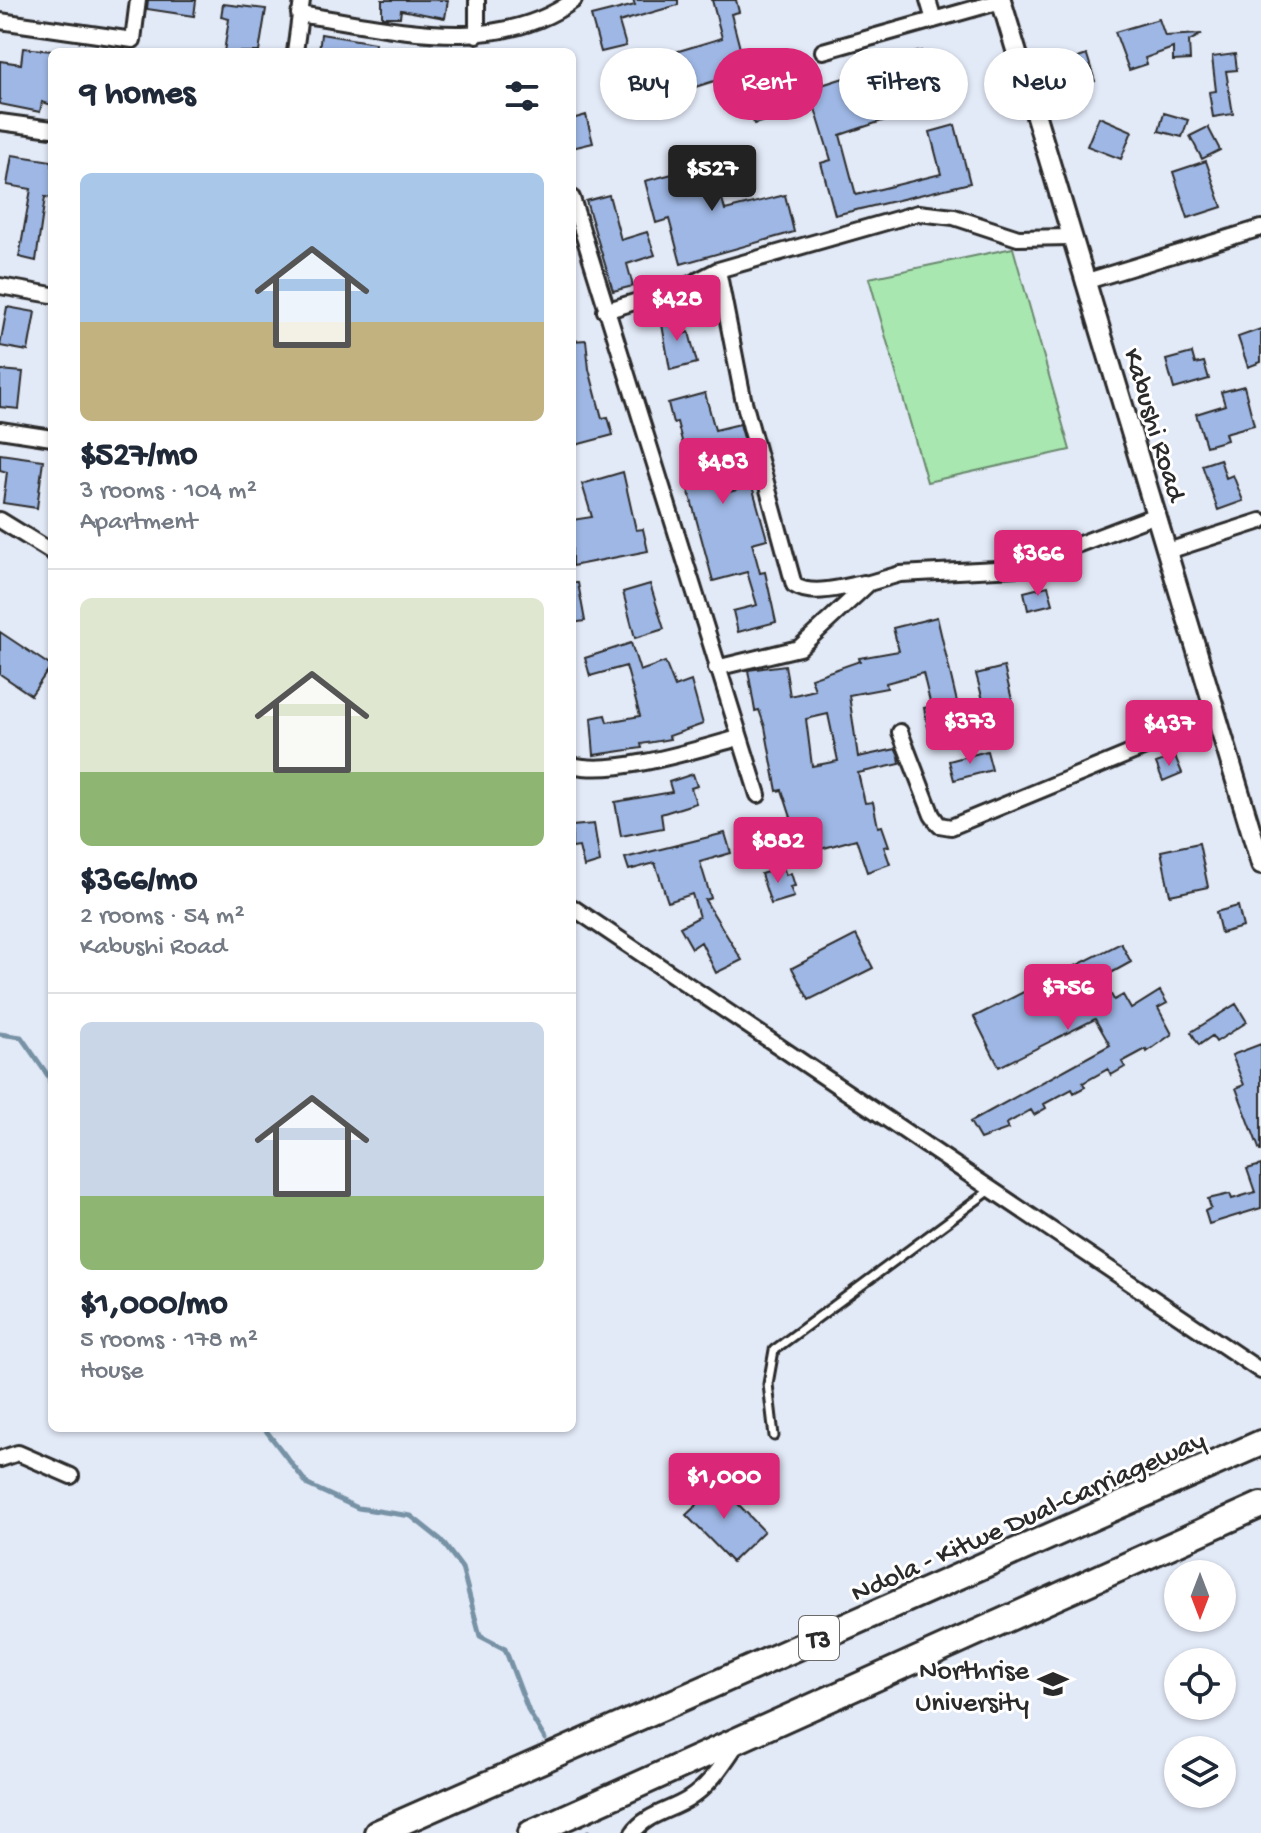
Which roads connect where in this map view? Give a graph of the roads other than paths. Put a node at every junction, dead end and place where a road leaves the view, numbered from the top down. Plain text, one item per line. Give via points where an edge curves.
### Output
1 (138, 0) edge
2 (477, 0) edge
3 (574, 0) edge
4 (928, 0) edge
5 (1001, 1) edge
6 (300, 7) edge
7 (934, 20) junction
8 (0, 21) edge
9 (477, 35) junction
10 (132, 46) edge
11 (295, 48) edge
12 (823, 51) dead end
13 (0, 122) edge
14 (48, 128) edge
15 (576, 212) edge
16 (1261, 228) edge
17 (1070, 237) junction
18 (718, 270) junction
19 (1084, 282) junction
20 (0, 286) edge
21 (48, 294) edge
22 (605, 311) junction
23 (0, 430) edge
24 (48, 437) edge
25 (1156, 515) junction
26 (0, 520) edge
27 (1261, 521) edge
28 (48, 550) edge
29 (1168, 551) junction
30 (869, 583) junction
31 (716, 668) junction
32 (1217, 713) junction
33 (900, 732) dead end
34 (738, 738) junction
35 (576, 765) edge
36 (758, 795) dead end
37 (1253, 808) edge
38 (1261, 864) edge
39 (576, 910) edge
40 (989, 1191) junction
41 (1261, 1371) edge
42 (774, 1436) dead end
43 (1261, 1443) edge
44 (0, 1459) edge
45 (71, 1476) dead end
46 (1261, 1505) edge
47 (740, 1738) junction
48 (377, 1833) edge
49 (531, 1833) edge
50 (633, 1833) edge

1 - 10 street
2 - 9 street
3 - 9 street via 514,30
4 - 7 street
5 - 7 street
5 - 17 main road, Kabushi Road
6 - 9 street via 412,30
6 - 11 street
7 - 12 street
8 - 10 street
13 - 14 street
15 - 22 street
16 - 19 street
17 - 18 street via 1018,238 954,217 918,213
17 - 19 main road, Kabushi Road
18 - 22 street via 687,286
18 - 30 street via 743,398 794,585 804,591
19 - 25 main road, Kabushi Road
20 - 21 street
22 - 31 street
23 - 24 street
25 - 29 main road, Kabushi Road
25 - 30 street via 1016,568 900,574
26 - 28 street
27 - 29 street
29 - 32 main road, Kabushi Road
30 - 31 street via 799,648
31 - 34 street
32 - 33 street via 951,827 939,825 932,815
32 - 37 main road, Kabushi Road
34 - 35 street via 678,755 601,767
34 - 36 street
37 - 38 main road, Kabushi Road
39 - 40 street
40 - 41 street
40 - 42 lane via 774,1350 768,1384
43 - 48 highway, Ndola - Kitwe Dual-Carriageway / T3
44 - 45 street via 18,1453
46 - 47 highway, T3
47 - 49 highway, T3
47 - 50 street via 708,1784

